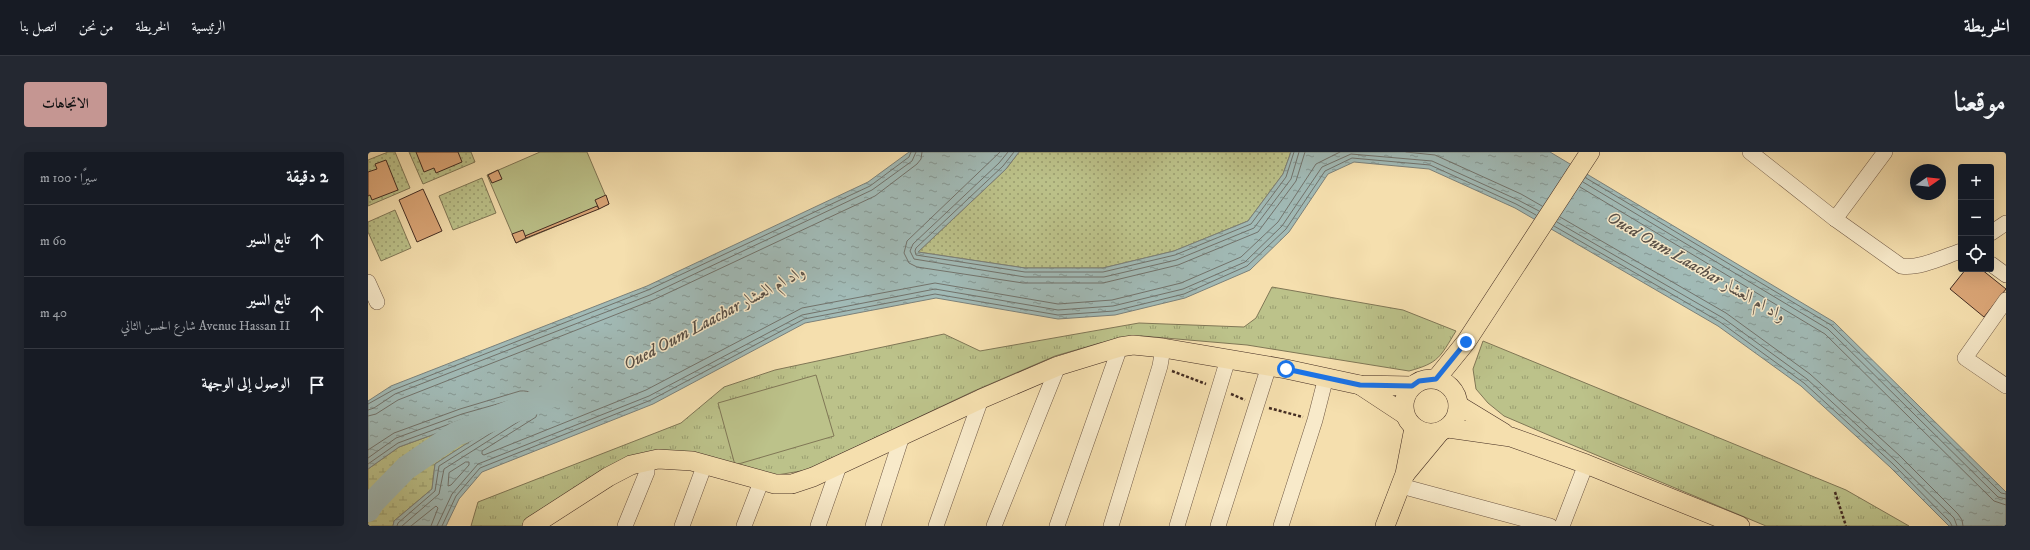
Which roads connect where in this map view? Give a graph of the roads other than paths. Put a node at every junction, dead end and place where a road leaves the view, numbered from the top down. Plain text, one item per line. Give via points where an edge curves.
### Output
1 (1750, 152) edge
2 (1885, 152) edge
3 (1590, 153) edge
4 (1835, 219) junction
5 (2006, 223) edge
6 (1994, 231) edge
7 (1958, 252) edge
8 (1994, 266) edge
9 (2006, 275) edge
10 (368, 282) edge
11 (2006, 300) edge
12 (377, 302) dead end
13 (1466, 342) junction
14 (1120, 347) junction
15 (1163, 348) junction
16 (1228, 359) junction
17 (1058, 366) junction
18 (1269, 366) junction
19 (1326, 377) junction
20 (1436, 379) junction
21 (1360, 385) junction
22 (1412, 386) junction
23 (2006, 386) edge
24 (1456, 398) junction
25 (981, 399) junction
26 (1409, 421) junction
27 (1444, 430) junction
28 (902, 436) junction
29 (1511, 437) junction
30 (647, 461) junction
31 (705, 464) junction
32 (1586, 464) junction
33 (839, 466) junction
34 (1403, 480) junction
35 (761, 482) junction
36 (532, 526) edge
37 (625, 526) edge
38 (682, 526) edge
39 (744, 526) edge
40 (818, 526) edge
41 (873, 526) edge
42 (936, 526) edge
43 (994, 526) edge
44 (1057, 526) edge
45 (1111, 526) edge
46 (1177, 526) edge
47 (1218, 526) edge
48 (1281, 526) edge
49 (1385, 526) edge
50 (1550, 526) edge
51 (1562, 526) edge
52 (1740, 526) edge

1 - 4 street
2 - 4 street
3 - 13 main road
4 - 7 street via 1901,266 1908,267
5 - 6 street
8 - 9 street
10 - 12 street
11 - 23 street via 1965,358
13 - 20 main road
13 - 24 main road
14 - 15 main road via 1133,345
14 - 17 main road
14 - 44 street
15 - 16 main road
15 - 45 street via 1160,366
16 - 18 main road
16 - 46 street
17 - 25 main road
17 - 43 street
18 - 19 main road
18 - 47 street
19 - 21 main road
19 - 48 street
20 - 22 main road via 1419,381
20 - 24 main road via 1446,384
21 - 22 main road
21 - 26 main road
22 - 26 main road via 1404,399
24 - 27 main road via 1456,418
24 - 29 main road
25 - 28 main road
25 - 42 street
26 - 27 main road via 1427,434
26 - 34 main road
27 - 29 main road
27 - 34 main road
28 - 33 main road
28 - 41 street
29 - 32 main road
30 - 31 main road via 663,459
30 - 36 main road via 631,465 608,477
30 - 37 street via 647,472
31 - 35 main road
31 - 38 street
32 - 51 street
32 - 52 main road
33 - 35 main road via 792,484
33 - 40 street
34 - 49 main road
34 - 50 street
35 - 39 street

